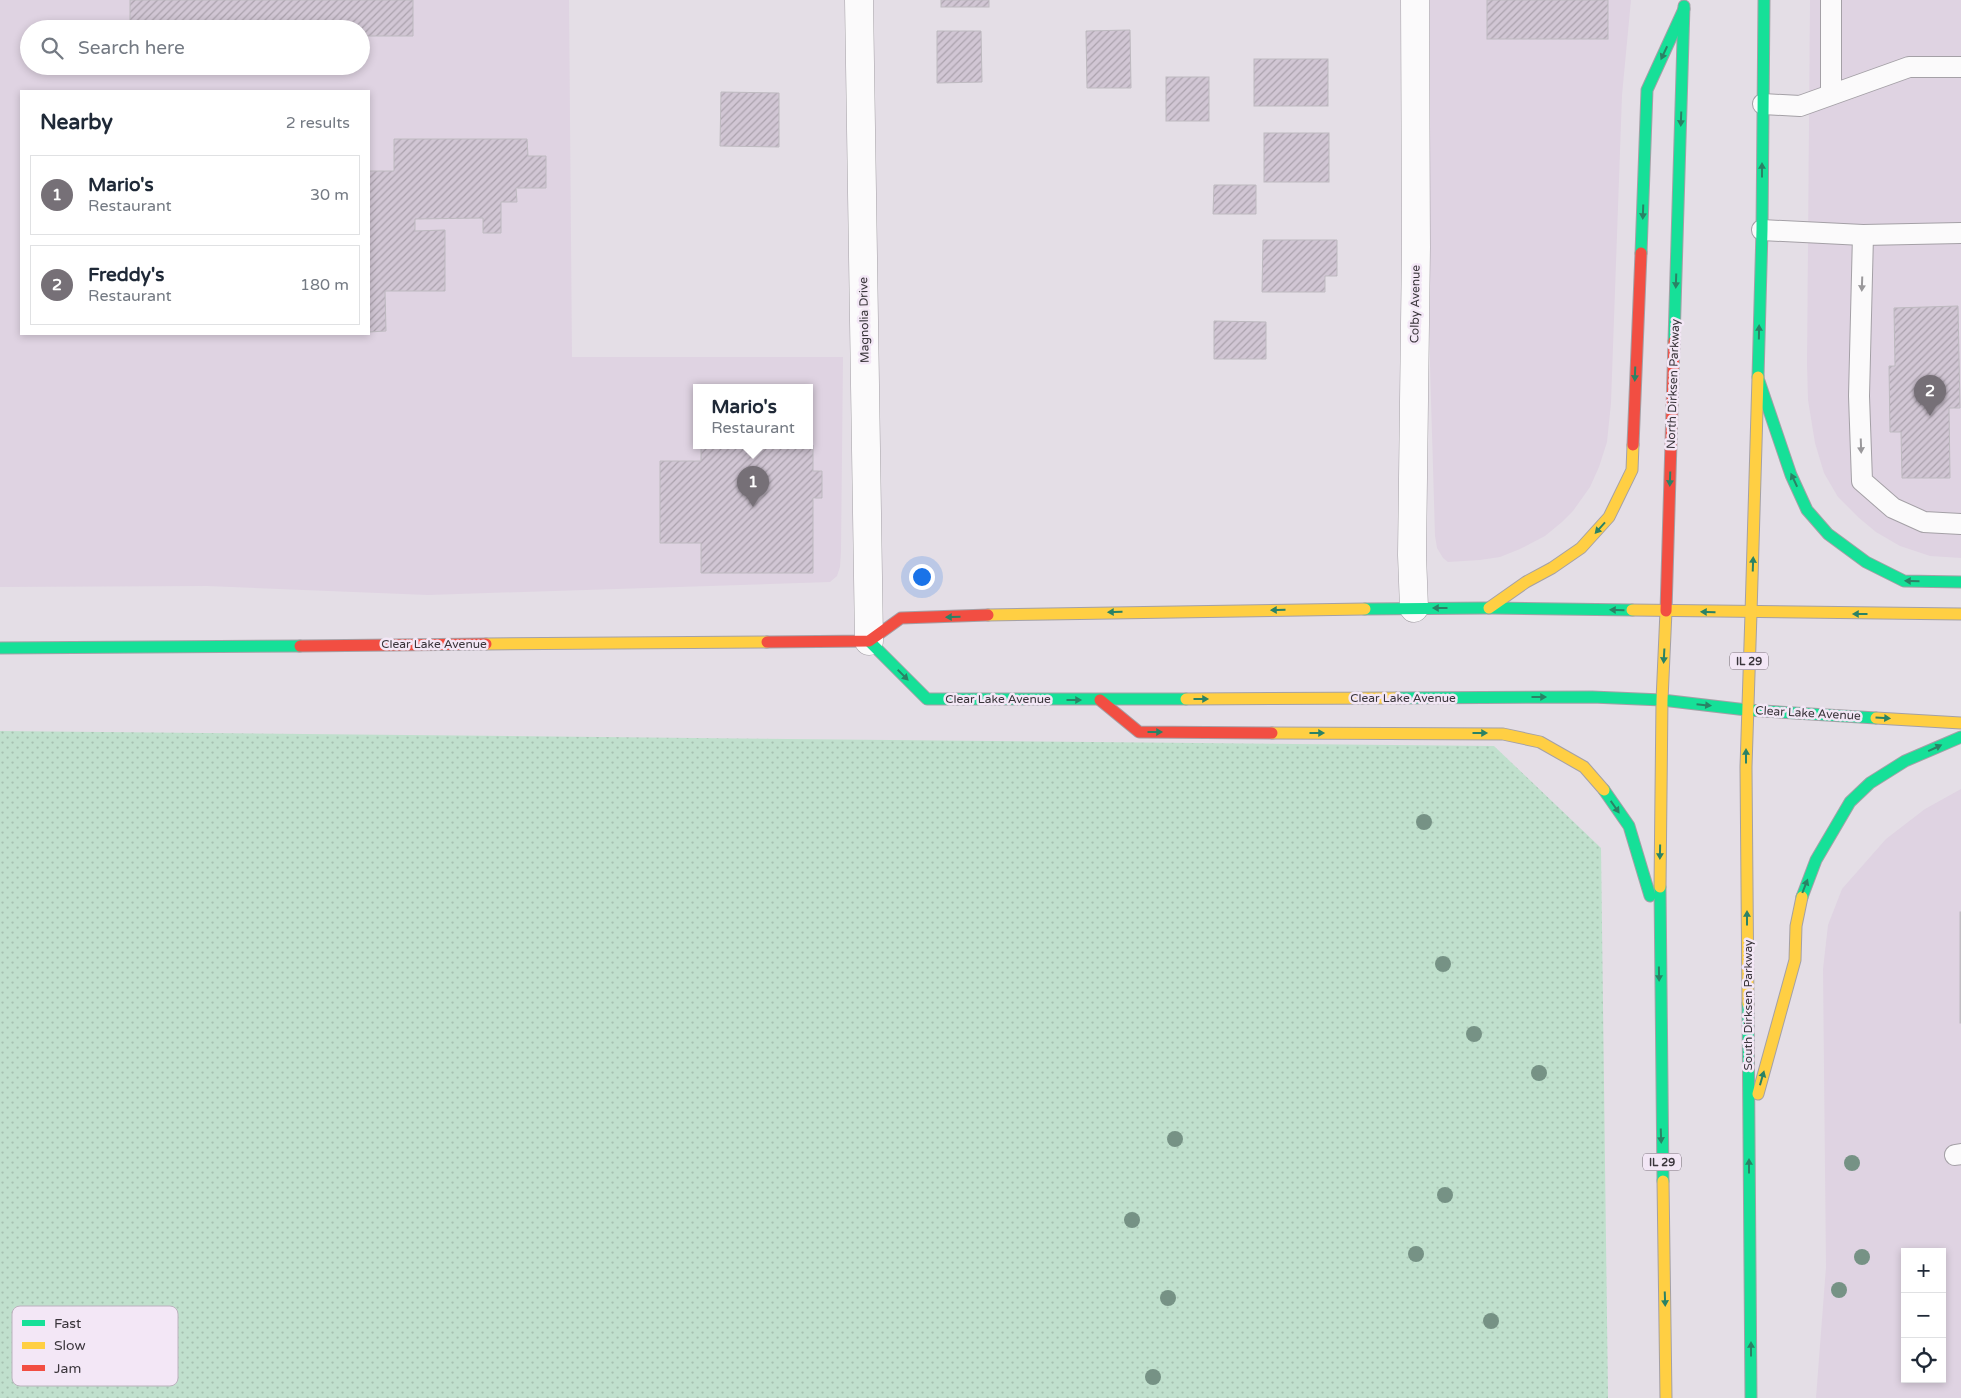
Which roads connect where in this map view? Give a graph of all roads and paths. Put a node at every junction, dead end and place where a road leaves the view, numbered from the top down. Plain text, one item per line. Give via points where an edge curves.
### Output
1 (859, 0) edge
2 (1415, 0) edge
3 (1764, 0) edge
4 (1831, 0) edge
5 (1684, 4) edge
6 (1961, 67) edge
7 (1831, 94) junction
8 (1763, 104) junction
9 (1762, 230) junction
10 (1961, 234) edge
11 (1863, 235) junction
12 (1759, 381) junction
13 (1961, 524) edge
14 (1961, 582) edge
15 (1414, 608) junction
16 (1489, 608) junction
17 (1666, 611) junction
18 (1750, 613) junction
19 (1961, 614) edge
20 (869, 641) junction
21 (0, 648) edge
22 (1100, 700) junction
23 (1662, 700) junction
24 (1747, 710) junction
25 (1961, 723) edge
26 (1961, 737) edge
27 (1659, 925) junction
28 (1749, 1125) junction
29 (1666, 1398) edge
30 (1751, 1398) edge

1 - 20 street, Magnolia Drive
2 - 15 street, Colby Avenue
3 - 8 main road, IL 29
4 - 7 lane
5 -> 16 main road via 1647,90 1632,470 1609,517 1581,548
5 -> 17 main road, North Dirksen Parkway / IL 29
6 - 7 lane via 1909,68
7 - 8 lane via 1800,106
9 -> 8 main road, IL 29
9 - 11 lane
12 -> 9 main road, IL 29
10 - 11 lane
11 -> 13 lane via 1859,396 1862,481 1893,508 1916,519
14 -> 12 main road via 1904,581 1866,562 1828,534 1807,510 1791,475
18 -> 12 main road, IL 29
16 -> 15 main road
15 -> 20 main road via 902,618
17 -> 16 main road
18 -> 17 main road
17 -> 23 main road, North Dirksen Parkway / IL 29
19 -> 18 main road
18 - 24 main road, South Dirksen Parkway / IL 29
20 - 21 main road, Clear Lake Avenue
20 -> 22 main road, Clear Lake Avenue via 926,699
22 -> 23 main road, Clear Lake Avenue via 1592,697
22 -> 27 main road via 1139,732 1503,734 1540,742 1584,767 1629,826
23 -> 24 main road, Clear Lake Avenue
23 -> 27 main road, North Dirksen Parkway / IL 29
24 -> 25 main road, Clear Lake Avenue
28 -> 24 main road, South Dirksen Parkway / IL 29
28 -> 26 main road via 1795,960 1796,926 1803,893 1816,860 1850,802 1870,783 1905,761
27 -> 29 main road, IL 29
30 -> 28 main road, South Dirksen Parkway / IL 29

